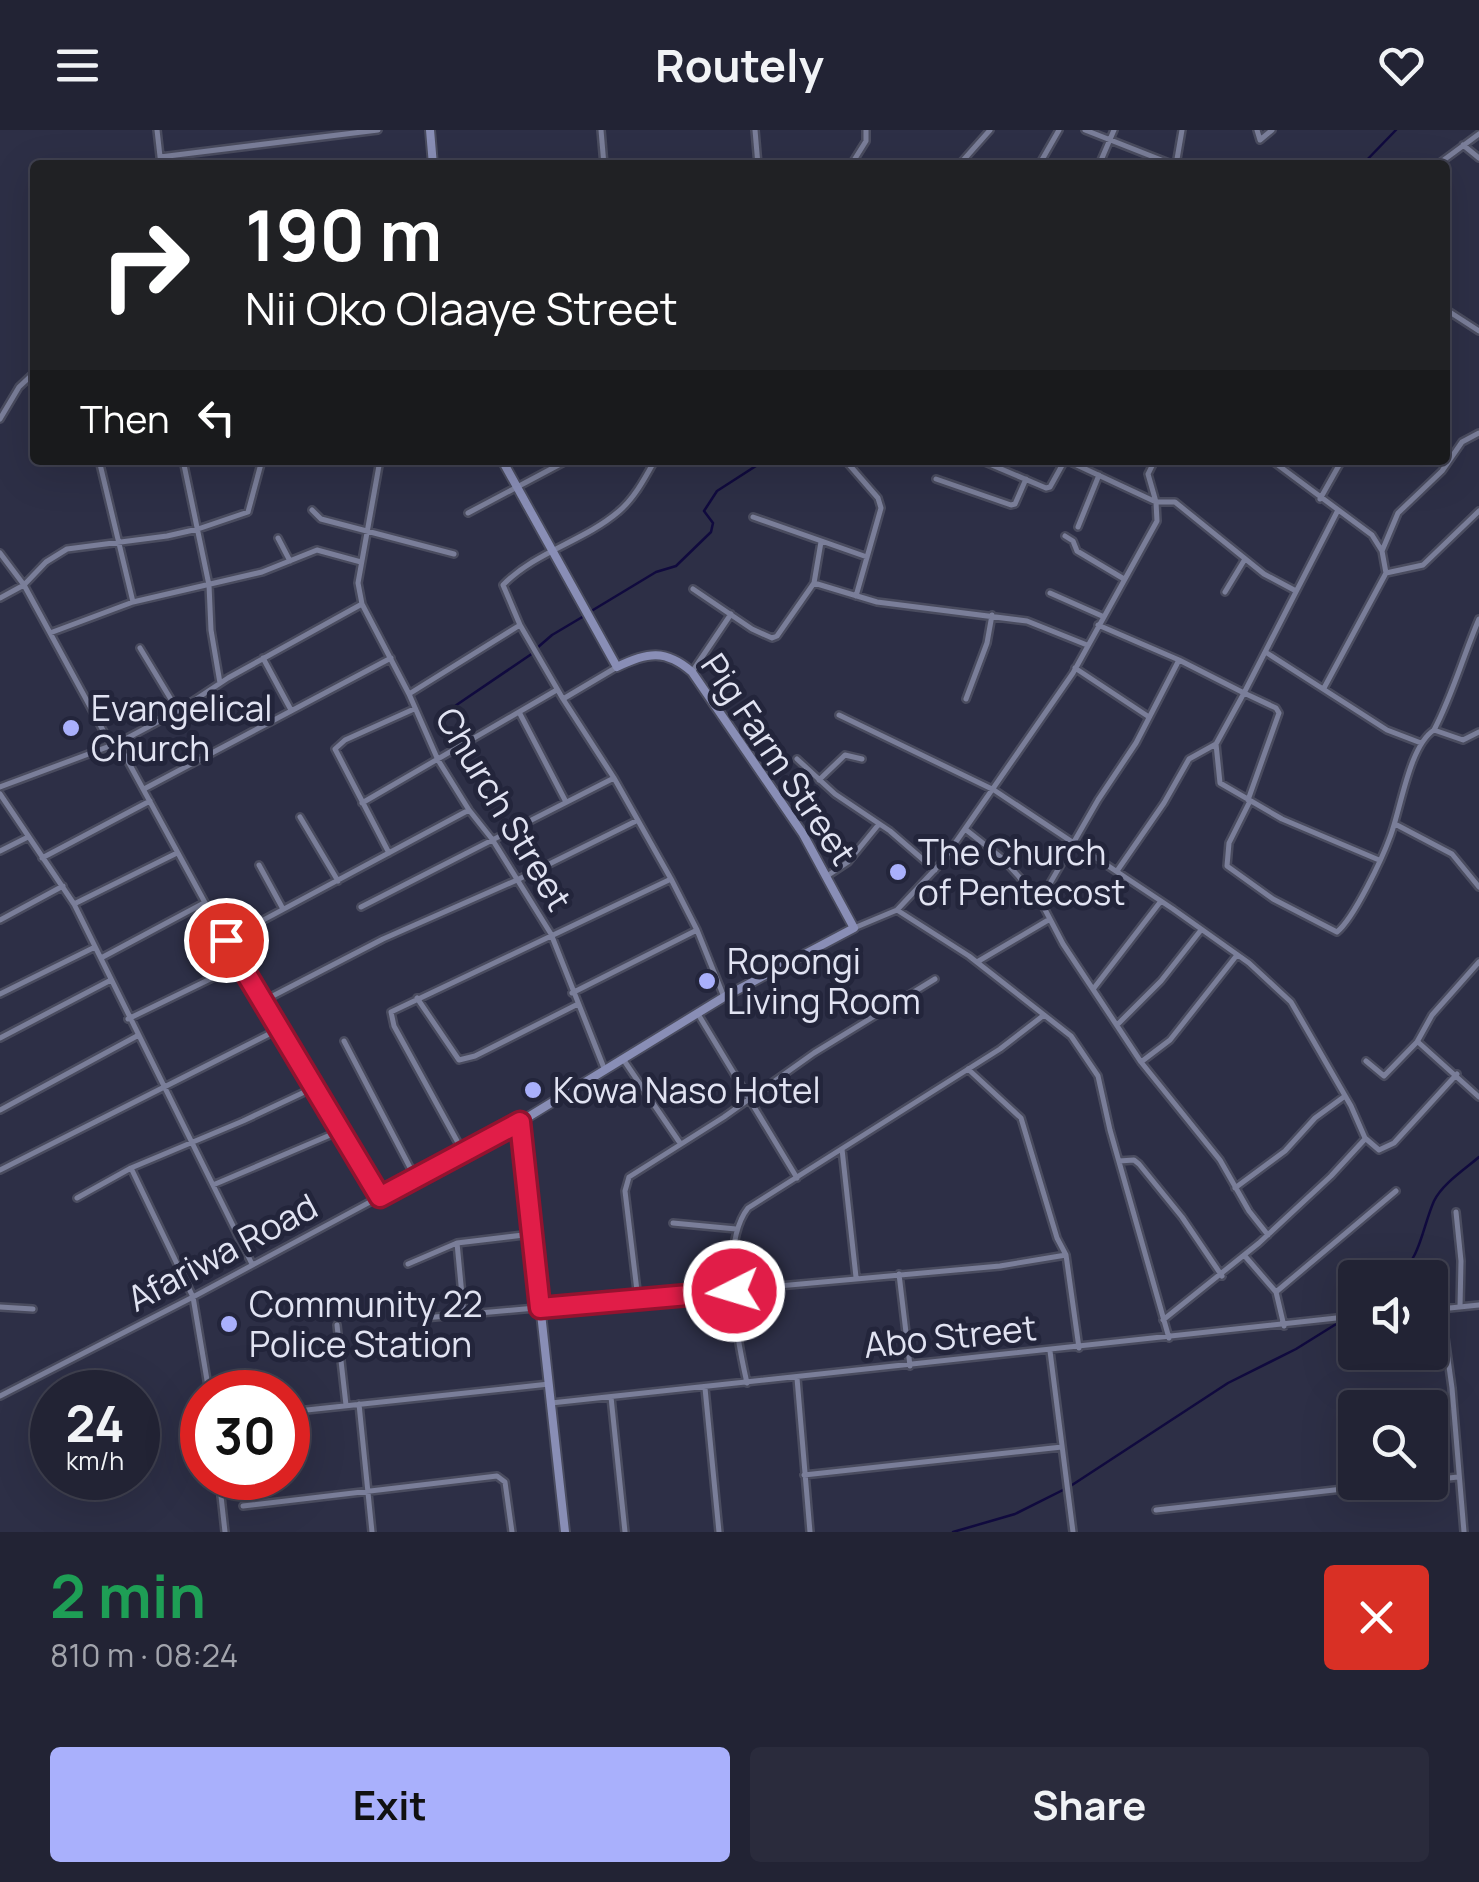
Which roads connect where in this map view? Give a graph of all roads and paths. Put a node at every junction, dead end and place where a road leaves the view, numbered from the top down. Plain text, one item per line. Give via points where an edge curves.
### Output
1 (157, 130) edge
2 (378, 130) edge
3 (430, 130) edge
4 (601, 130) edge
5 (754, 130) edge
6 (866, 130) edge
7 (990, 130) edge
8 (1059, 130) edge
9 (1085, 130) edge
10 (1114, 130) edge
11 (1182, 130) edge
12 (1256, 130) edge
13 (1272, 130) edge
14 (876, 131) edge
15 (1479, 134) edge
16 (1111, 140) junction
17 (866, 141) junction
18 (1463, 145) junction
19 (1479, 158) edge
20 (160, 160) edge
21 (167, 160) edge
22 (433, 160) edge
23 (604, 160) edge
24 (757, 160) edge
25 (854, 160) edge
26 (966, 160) edge
27 (1042, 160) edge
28 (1101, 160) edge
29 (1162, 160) edge
30 (1176, 160) edge
31 (1444, 160) edge
32 (1450, 312) edge
33 (1479, 330) edge
34 (30, 377) edge
35 (4, 405) edge
36 (0, 419) edge
37 (1479, 433) edge
38 (1450, 459) edge
39 (100, 465) edge
40 (184, 465) edge
41 (261, 465) edge
42 (379, 465) edge
43 (505, 465) edge
44 (559, 465) edge
45 (652, 465) edge
46 (849, 465) edge
47 (992, 465) edge
48 (1062, 465) edge
49 (1076, 465) edge
50 (1152, 465) edge
51 (1277, 465) edge
52 (1339, 465) edge
53 (1446, 465) edge
54 (1099, 475) junction
55 (936, 479) dead end
56 (1026, 479) junction
57 (517, 487) junction
58 (1320, 499) junction
59 (1156, 502) junction
60 (312, 510) dead end
61 (1479, 511) edge
62 (1337, 512) junction
63 (468, 513) dead end
64 (753, 517) dead end
65 (1078, 527) dead end
66 (198, 529) junction
67 (367, 530) junction
68 (1066, 536) dead end
69 (278, 538) dead end
70 (821, 542) junction
71 (118, 543) junction
72 (552, 551) junction
73 (1382, 551) junction
74 (0, 553) edge
75 (454, 554) dead end
76 (867, 557) junction
77 (1245, 559) junction
78 (290, 561) junction
79 (361, 562) junction
80 (1386, 573) junction
81 (1124, 579) junction
82 (814, 583) junction
83 (209, 584) junction
84 (24, 585) junction
85 (693, 590) dead end
86 (1296, 590) junction
87 (1050, 592) dead end
88 (1226, 592) dead end
89 (856, 596) junction
90 (0, 598) edge
91 (133, 602) junction
92 (362, 604) junction
93 (730, 614) junction
94 (992, 615) junction
95 (1102, 616) junction
96 (1479, 619) edge
97 (520, 625) junction
98 (1098, 625) junction
99 (50, 633) junction
100 (1087, 645) junction
101 (140, 648) dead end
102 (1267, 653) junction
103 (263, 658) junction
104 (390, 658) junction
105 (1179, 660) junction
106 (617, 667) junction
107 (1075, 668) junction
108 (692, 672) junction
109 (220, 683) junction
110 (1324, 688) junction
111 (555, 691) junction
112 (1244, 693) junction
113 (409, 694) junction
114 (563, 699) junction
115 (966, 700) dead end
116 (414, 708) junction
117 (291, 710) junction
118 (178, 711) junction
119 (519, 712) junction
120 (839, 715) dead end
121 (1150, 717) junction
122 (1434, 730) junction
123 (1479, 732) edge
124 (1421, 743) junction
125 (114, 744) junction
126 (1216, 744) junction
127 (862, 758) dead end
128 (797, 759) dead end
129 (438, 760) junction
130 (614, 778) junction
131 (818, 780) junction
132 (144, 789) junction
133 (0, 790) edge
134 (994, 790) junction
135 (1249, 801) junction
136 (150, 802) junction
137 (566, 802) junction
138 (362, 803) junction
139 (468, 810) junction
140 (300, 817) dead end
141 (636, 821) junction
142 (879, 824) junction
143 (1395, 824) junction
144 (965, 830) junction
145 (28, 837) junction
146 (492, 839) junction
147 (1072, 844) junction
148 (0, 851) edge
149 (178, 853) junction
150 (389, 853) junction
151 (42, 858) junction
152 (1378, 860) junction
153 (259, 865) dead end
154 (935, 870) junction
155 (1117, 871) junction
156 (827, 876) junction
157 (670, 879) junction
158 (338, 880) junction
159 (517, 880) junction
160 (63, 886) junction
161 (1479, 887) edge
162 (1040, 900) junction
163 (1162, 901) junction
164 (205, 902) junction
165 (74, 904) junction
166 (361, 908) dead end
167 (284, 910) junction
168 (897, 910) junction
169 (1050, 918) junction
170 (0, 920) edge
171 (854, 928) junction
172 (697, 930) junction
173 (1201, 930) junction
174 (551, 934) junction
175 (226, 940) junction
176 (96, 947) junction
177 (1237, 955) junction
178 (101, 958) junction
179 (976, 962) junction
180 (1479, 962) edge
181 (239, 965) junction
182 (935, 979) dead end
183 (110, 980) junction
184 (1094, 988) junction
185 (572, 993) junction
186 (0, 994) edge
187 (724, 997) junction
188 (417, 998) junction
189 (262, 1002) junction
190 (578, 1004) junction
191 (697, 1013) junction
192 (1044, 1014) junction
193 (128, 1019) junction
194 (1117, 1026) junction
195 (279, 1029) junction
196 (138, 1036) junction
197 (0, 1038) edge
198 (344, 1041) dead end
199 (1418, 1042) junction
200 (622, 1058) junction
201 (1366, 1061) dead end
202 (1141, 1062) junction
203 (604, 1068) junction
204 (968, 1069) junction
205 (1457, 1074) junction
206 (164, 1086) junction
207 (313, 1088) junction
208 (1346, 1096) junction
209 (1479, 1096) edge
210 (748, 1100) junction
211 (0, 1110) edge
212 (520, 1122) junction
213 (342, 1130) junction
214 (1366, 1138) junction
215 (192, 1142) junction
216 (680, 1143) junction
217 (842, 1149) junction
218 (462, 1150) junction
219 (1119, 1161) junction
220 (131, 1168) junction
221 (0, 1170) edge
222 (415, 1177) junction
223 (797, 1178) junction
224 (213, 1185) junction
225 (1236, 1188) junction
226 (1396, 1191) dead end
227 (380, 1197) junction
228 (77, 1198) dead end
229 (1456, 1212) dead end
230 (673, 1223) dead end
231 (736, 1229) junction
232 (532, 1234) junction
233 (1268, 1235) junction
234 (457, 1243) junction
235 (1066, 1255) junction
236 (1244, 1255) junction
237 (252, 1264) junction
238 (408, 1264) dead end
239 (899, 1274) junction
240 (1222, 1276) junction
241 (856, 1277) junction
242 (734, 1291) junction
243 (1276, 1292) junction
244 (193, 1298) junction
245 (638, 1299) junction
246 (1479, 1305) edge
247 (1460, 1306) junction
248 (0, 1307) edge
249 (540, 1308) junction
250 (1448, 1308) edge
251 (33, 1309) dead end
252 (464, 1316) junction
253 (1338, 1317) edge
254 (424, 1318) dead end
255 (1163, 1320) junction
256 (337, 1325) dead end
257 (1284, 1326) junction
258 (1169, 1338) junction
259 (1080, 1348) junction
260 (1050, 1351) junction
261 (910, 1366) junction
262 (205, 1370) edge
263 (1448, 1370) edge
264 (797, 1378) junction
265 (747, 1383) junction
266 (549, 1384) junction
267 (704, 1388) junction
268 (0, 1396) edge
269 (611, 1397) junction
270 (551, 1403) junction
271 (359, 1404) junction
272 (346, 1406) junction
273 (310, 1410) edge
274 (1062, 1447) junction
275 (804, 1474) junction
276 (1458, 1477) junction
277 (1448, 1478) edge
278 (1338, 1487) edge
279 (367, 1490) junction
280 (222, 1500) edge
281 (243, 1506) dead end
282 (1156, 1510) dead end
283 (226, 1532) edge
284 (372, 1532) edge
285 (512, 1532) edge
286 (565, 1532) edge
287 (624, 1532) edge
288 (718, 1532) edge
289 (810, 1532) edge
290 (1073, 1532) edge
291 (1464, 1532) edge

1 - 20 street
2 - 21 street
3 - 22 street
4 - 23 street
5 - 24 street
6 - 17 street
7 - 26 street
8 - 27 street
9 - 16 street
10 - 16 street
11 - 30 street
12 - 13 street via 1260,140
14 - 17 street
15 - 18 street
16 - 28 street
16 - 29 street
17 - 25 street
18 - 19 street
18 - 31 street
32 - 33 street
34 - 35 street
35 - 36 street
37 - 38 street
39 - 71 street
40 - 66 street
41 - 66 street via 248,512
42 - 67 street, Church Street
43 - 57 street
44 - 57 street
45 - 72 street via 618,512
46 - 76 street via 881,508
47 - 56 street
48 - 56 street via 1050,488
49 - 54 street
50 - 59 street via 1148,474
51 - 58 street
52 - 58 street
53 - 73 street via 1398,513
54 - 59 street
54 - 65 street
55 - 56 street via 1010,505
57 - 63 street
57 - 72 street
58 - 62 street
59 - 77 street via 1176,502
59 - 81 street via 1158,521
60 - 67 street via 320,519
61 - 80 street via 1423,566
62 - 73 street via 1372,535
62 - 86 street
64 - 70 street
66 - 71 street
66 - 83 street
67 - 75 street
67 - 79 street, Church Street
68 - 81 street via 1077,551
69 - 78 street
70 - 76 street
70 - 82 street
71 - 84 street via 67,549
71 - 91 street
72 - 97 street via 504,585
72 - 106 street
73 - 80 street
74 - 84 street
76 - 89 street
77 - 86 street
77 - 88 street
78 - 79 street via 322,549
78 - 83 street
79 - 92 street, Church Street
80 - 110 street
81 - 95 street
82 - 89 street
82 - 93 street via 772,638
83 - 91 street
83 - 109 street
84 - 90 street
84 - 99 street
85 - 93 street
86 - 102 street
87 - 95 street
89 - 94 street
91 - 99 street
92 - 103 street
92 - 104 street, Church Street
93 - 108 street
94 - 100 street
94 - 115 street
95 - 98 street
96 - 122 street
97 - 111 street
97 - 113 street
98 - 100 street
98 - 105 street
99 - 125 street
100 - 107 street
101 - 118 street
102 - 110 street
102 - 112 street
103 - 109 street
103 - 117 street
104 - 113 street, Church Street
104 - 117 street
105 - 112 street
105 - 121 street
106 - 108 street, Pig Farm Street via 652,653 667,654
106 - 114 street, Pig Farm Street
107 - 121 street
107 - 134 street
108 - 156 street, Pig Farm Street
109 - 118 street
110 - 124 street via 1387,730
111 - 114 street
111 - 119 street
112 - 126 street
112 - 135 street via 1279,714
113 - 116 street, Church Street
114 - 130 street
116 - 129 street, Church Street
116 - 138 street via 337,745 336,756
117 - 132 street
118 - 125 street
119 - 129 street
119 - 137 street
120 - 134 street
121 - 147 street
122 - 123 street via 1455,740
122 - 124 street
124 - 143 street
125 - 132 street
125 - 133 street
126 - 135 street via 1220,783
126 - 155 street via 1190,759
127 - 131 street via 845,755
128 - 131 street
129 - 138 street
129 - 139 street, Church Street
130 - 137 street
130 - 141 street
131 - 142 street
132 - 136 street
133 - 145 street
134 - 144 street
134 - 147 street
135 - 152 street
135 - 152 street via 1229,843 1227,866 1332,931 1348,920
136 - 149 street
136 - 151 street
137 - 146 street
138 - 150 street
139 - 146 street, Church Street
139 - 150 street
140 - 158 street
141 - 157 street
141 - 159 street
142 - 154 street
142 - 156 street
143 - 152 street
143 - 161 street via 1447,850
144 - 154 street
144 - 162 street
145 - 148 street
145 - 151 street
146 - 159 street, Church Street
146 - 166 street
147 - 155 street
147 - 162 street
149 - 164 street
149 - 165 street
150 - 158 street
151 - 160 street
153 - 167 street
154 - 168 street
155 - 163 street
156 - 171 street, Pig Farm Street
157 - 172 street
157 - 174 street
158 - 167 street
159 - 174 street, Church Street
159 - 189 street via 382,939
160 - 165 street
160 - 170 street
162 - 169 street
163 - 173 street
163 - 184 street
164 - 175 street
164 - 178 street
165 - 176 street
167 - 175 street
168 - 171 street
168 - 179 street
169 - 179 street
169 - 184 street
171 - 187 street
172 - 185 street
172 - 187 street
173 - 177 street
173 - 194 street
174 - 185 street, Church Street
174 - 188 street
175 - 181 street
176 - 178 street
176 - 186 street
177 - 202 street via 1170,1040
177 - 208 street via 1290,1002
178 - 183 street
179 - 192 street
180 - 199 street
181 - 189 street
181 - 193 street
182 - 210 street
183 - 193 street
183 - 197 street
184 - 194 street
185 - 190 street, Church Street
187 - 191 street
188 - 190 street via 459,1060
188 - 218 street via 391,1012 394,1026
189 - 195 street
190 - 203 street, Church Street
191 - 200 street
191 - 210 street
192 - 204 street
192 - 219 street via 1071,1036 1098,1076
193 - 196 street
194 - 202 street
195 - 206 street
195 - 207 street
196 - 206 street
196 - 211 street
198 - 222 street
199 - 201 street via 1384,1076
199 - 205 street
200 - 203 street
200 - 216 street
202 - 225 street
203 - 212 street
204 - 217 street
204 - 235 street via 1021,1118
205 - 209 street
205 - 214 street via 1394,1143 1379,1150
206 - 215 street
206 - 221 street
207 - 213 street
207 - 215 street
208 - 214 street
208 - 225 street
210 - 216 street
210 - 223 street
212 - 218 street, Afariwa Road
212 - 232 street
213 - 224 street
213 - 227 street
214 - 233 street
215 - 220 street
215 - 224 street
216 - 245 street via 626,1183
217 - 223 street
217 - 241 street
218 - 222 street, Afariwa Road
219 - 240 street via 1140,1164
219 - 255 street
220 - 228 street
220 - 244 street
222 - 227 street, Afariwa Road
223 - 231 street via 748,1208
224 - 237 street
225 - 233 street
226 - 243 street
227 - 237 street, Afariwa Road
229 - 247 street
230 - 231 street
231 - 242 street
232 - 234 street
232 - 249 street
233 - 236 street
234 - 238 street
234 - 252 street
235 - 239 street
235 - 259 street
236 - 240 street
236 - 243 street
237 - 244 street, Afariwa Road
239 - 241 street
239 - 261 street
240 - 255 street
241 - 242 street
242 - 245 street
242 - 265 street
243 - 257 street
244 - 262 street
244 - 268 street, Afariwa Road
245 - 249 street
246 - 247 street
247 - 250 street
248 - 251 street
249 - 252 street
249 - 266 street
252 - 254 street
253 - 257 street, Abo Street
255 - 258 street
256 - 272 street
257 - 258 street, Abo Street
258 - 259 street, Abo Street
259 - 260 street, Abo Street
260 - 261 street, Abo Street
260 - 274 street
261 - 264 street, Abo Street
263 - 276 street
264 - 265 street, Abo Street
264 - 275 street
265 - 267 street, Abo Street
266 - 270 street
266 - 271 street
267 - 269 street, Abo Street
267 - 288 street
269 - 270 street, Abo Street
269 - 287 street
270 - 286 street
271 - 272 street
271 - 279 street
272 - 273 street
274 - 275 street
274 - 290 street
275 - 289 street
276 - 277 street
276 - 291 street
278 - 282 street
279 - 281 street
279 - 284 street
279 - 285 street via 497,1476 505,1482
280 - 283 street

